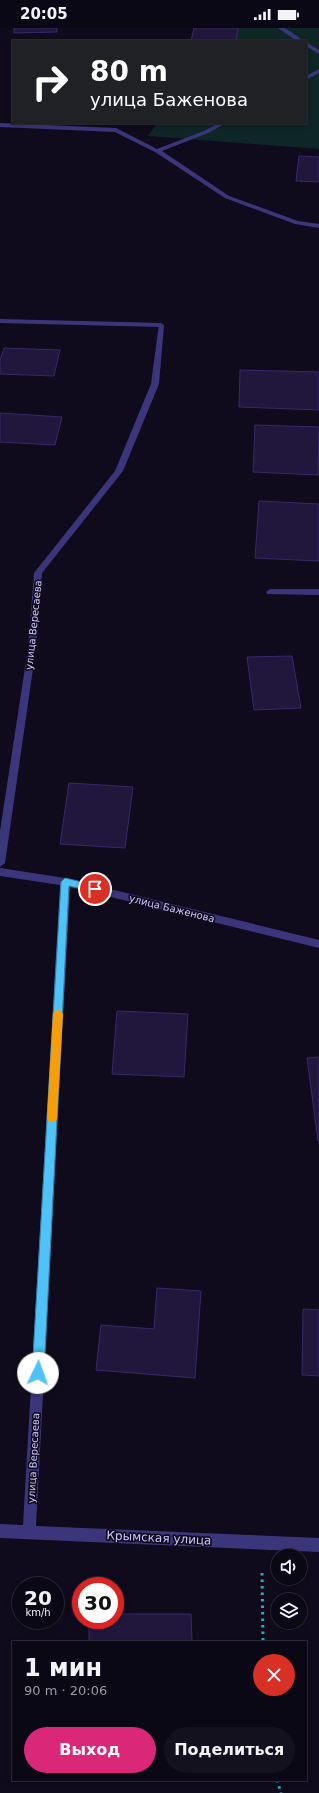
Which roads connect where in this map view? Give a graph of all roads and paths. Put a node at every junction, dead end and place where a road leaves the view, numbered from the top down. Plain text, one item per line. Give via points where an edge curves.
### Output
1 (281, 28) edge
2 (300, 40) edge
3 (307, 45) edge
4 (319, 52) edge
5 (319, 71) edge
6 (307, 77) edge
7 (221, 124) edge
8 (0, 125) edge
9 (157, 151) junction
10 (319, 226) edge
11 (0, 321) edge
12 (270, 592) dead end
13 (319, 592) edge
14 (0, 863) edge
15 (0, 872) edge
16 (65, 882) junction
17 (319, 944) edge
18 (0, 1531) edge
19 (29, 1532) junction
20 (262, 1543) junction
21 (319, 1545) edge
22 (263, 1641) edge
23 (277, 1781) edge
24 (281, 1793) edge

1 - 2 street
3 - 4 street
5 - 6 street
7 - 9 street
8 - 9 street via 116,130
9 - 10 street via 227,197 297,223
11 - 14 street, улица Вересаева via 161,325 155,384 119,471 38,573 32,648
12 - 13 street
15 - 16 street, улица Баженова
16 - 17 street, улица Баженова
16 - 19 street, улица Вересаева
18 - 19 street, Крымская улица
19 - 20 street, Крымская улица
20 - 21 street, Крымская улица
20 - 22 path
23 - 24 path

